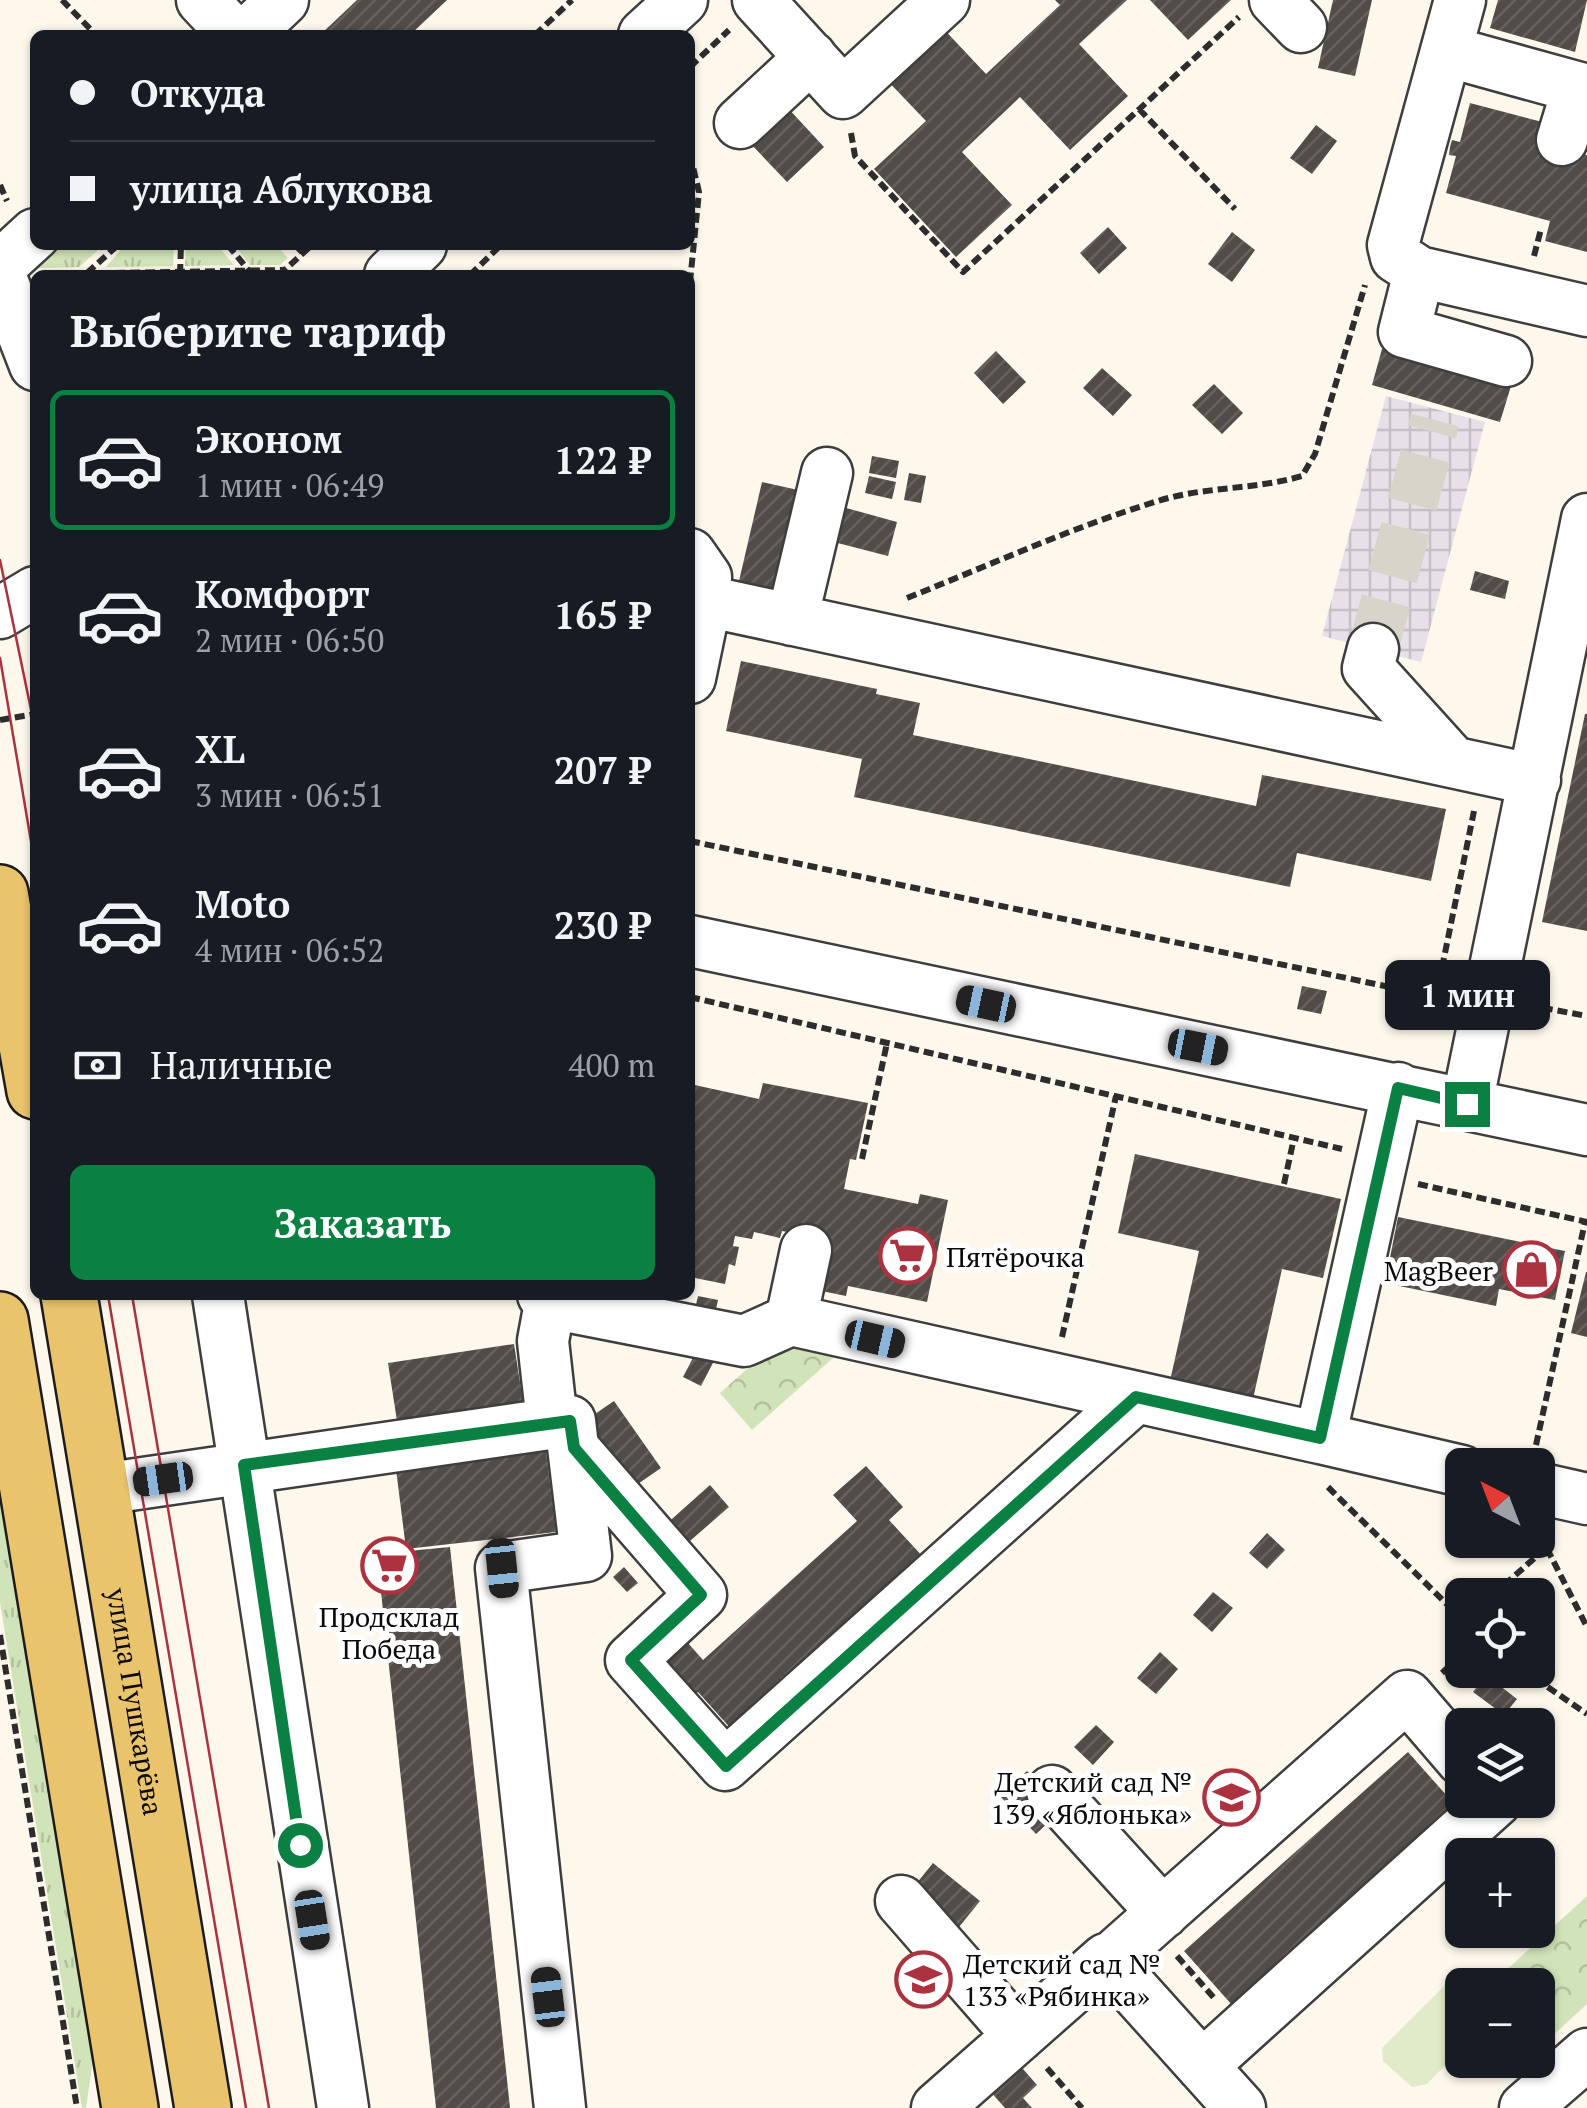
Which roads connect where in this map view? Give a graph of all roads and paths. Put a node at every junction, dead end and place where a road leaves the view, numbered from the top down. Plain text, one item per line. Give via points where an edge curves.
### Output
1 (62, 0) edge
2 (202, 0) edge
3 (283, 0) edge
4 (572, 0) edge
5 (682, 0) edge
6 (758, 0) edge
7 (944, 0) edge
8 (1460, 0) edge
9 (1274, 13) edge
10 (91, 30) edge
11 (231, 30) edge
12 (251, 30) edge
13 (540, 30) edge
14 (649, 30) edge
15 (1446, 50) junction
16 (827, 75) junction
17 (1582, 89) edge
18 (1140, 109) junction
19 (740, 123) dead end
20 (1562, 140) dead end
21 (695, 178) edge
22 (1235, 209) dead end
23 (695, 226) edge
24 (30, 239) edge
25 (112, 250) edge
26 (300, 250) edge
27 (306, 250) edge
28 (416, 250) edge
29 (497, 250) edge
30 (303, 253) junction
31 (1406, 258) junction
32 (0, 266) edge
33 (90, 270) edge
34 (283, 270) edge
35 (395, 270) edge
36 (475, 270) edge
37 (0, 275) edge
38 (1587, 311) edge
39 (30, 352) edge
40 (1506, 361) dead end
41 (828, 474) dead end
42 (1587, 519) edge
43 (695, 561) edge
44 (30, 595) edge
45 (902, 600) dead end
46 (706, 601) junction
47 (0, 613) edge
48 (792, 620) junction
49 (1373, 649) tunnel mouth
50 (695, 654) edge
51 (30, 715) edge
52 (0, 720) edge
53 (1534, 780) junction
54 (1465, 781) junction
55 (695, 842) edge
56 (0, 893) edge
57 (695, 942) edge
58 (1436, 996) junction
59 (695, 998) edge
60 (1456, 1001) dead end
61 (886, 1042) junction
62 (30, 1063) edge
63 (1398, 1088) junction
64 (1116, 1096) junction
65 (1467, 1104) junction
66 (1587, 1130) edge
67 (1294, 1138) junction
68 (1382, 1158) junction
69 (862, 1159) dead end
70 (1284, 1184) dead end
71 (1584, 1222) dead end
72 (806, 1250) dead end
73 (70, 1300) edge
74 (219, 1300) edge
75 (546, 1300) edge
76 (551, 1300) edge
77 (0, 1320) edge
78 (791, 1320) junction
79 (1060, 1348) dead end
80 (1136, 1397) junction
81 (563, 1435) junction
82 (1536, 1448) edge
83 (1321, 1459) junction
84 (244, 1465) junction
85 (1445, 1470) edge
86 (102, 1489) junction
87 (1555, 1492) edge
88 (1587, 1499) edge
89 (1534, 1558) edge
90 (1552, 1558) edge
91 (1512, 1578) edge
92 (1445, 1600) edge
93 (1587, 1628) edge
94 (0, 1634) edge
95 (1549, 1688) edge
96 (1587, 1714) edge
97 (1445, 1740) edge
98 (1052, 1790) dead end
99 (1477, 1818) edge
100 (901, 1901) dead end
101 (1156, 1919) junction
102 (1108, 1961) junction
103 (1242, 2030) junction
104 (1019, 2036) junction
105 (1587, 2054) edge
106 (1202, 2066) junction
107 (77, 2108) edge
108 (130, 2108) edge
109 (204, 2108) edge
110 (342, 2108) edge
111 (560, 2108) edge
112 (937, 2108) edge
113 (1082, 2108) edge
114 (1240, 2108) edge
115 (1525, 2108) edge

1 - 10 path
2 - 11 street
3 - 12 street
4 - 13 path
5 - 14 street
6 - 16 street
7 - 16 street
8 - 15 street
9 - 18 path
15 - 17 street
15 - 31 street
16 - 18 path via 855,156 963,272
16 - 19 street
17 - 20 street
18 - 22 path
21 - 23 path
24 - 32 street
25 - 33 path
26 - 30 path
27 - 30 path
28 - 35 street
29 - 36 path
30 - 34 path
31 - 38 street
31 - 40 street via 1404,332
31 - 45 path via 1368,278 1315,454 1302,476 1213,486 1158,501
37 - 39 street
41 - 48 street
42 - 53 street
43 - 46 street via 706,577
44 - 47 street
46 - 48 street
46 - 50 street
48 - 54 street
49 - 54 street via 1368,668
51 - 52 path
53 - 54 street
53 - 65 street
54 - 58 path
55 - 58 path
56 - 62 main road
57 - 63 street
58 - 60 path
59 - 61 path
61 - 64 path
61 - 69 path
63 - 65 street
63 - 68 street
64 - 67 path
64 - 79 path
65 - 66 street
67 - 68 path
67 - 70 path
68 - 83 street
71 - 82 path
72 - 78 street
73 - 86 main road, улица Пушкарёва
74 - 84 street
75 - 81 street via 543,1341
76 - 78 street via 744,1342
77 - 108 main road
78 - 80 street
80 - 81 street via 726,1766 631,1660 701,1595
80 - 83 street
81 - 84 street
81 - 111 street via 586,1556 502,1568
83 - 85 street
83 - 92 path
84 - 86 street
84 - 110 street
86 - 109 main road, улица Пушкарёва
87 - 88 street
89 - 91 path
90 - 93 path
94 - 107 path
95 - 96 path
97 - 101 street via 1408,1696
98 - 101 street
99 - 103 street
100 - 104 street
101 - 102 street
101 - 103 path
102 - 104 street
102 - 106 street
103 - 106 street
104 - 112 street
104 - 113 path
105 - 115 street
106 - 114 street

